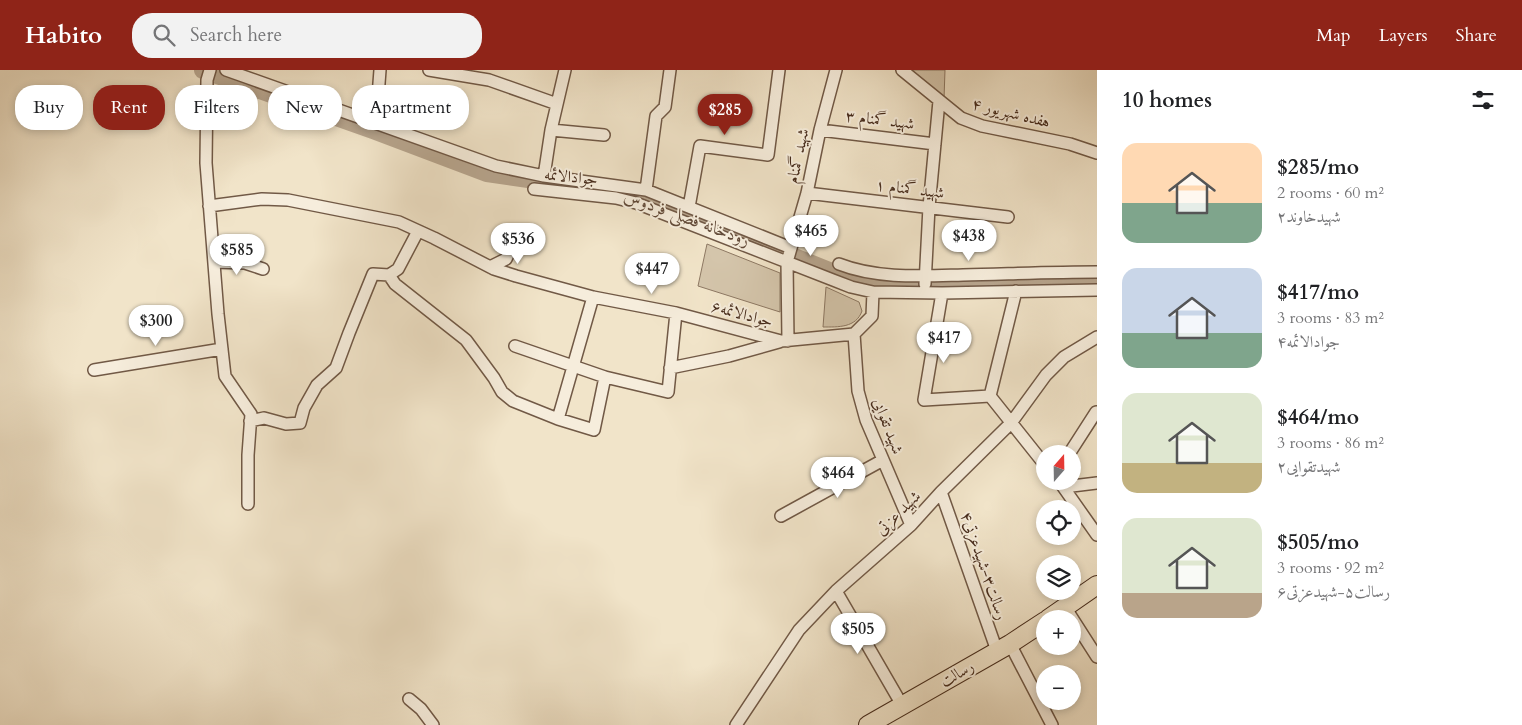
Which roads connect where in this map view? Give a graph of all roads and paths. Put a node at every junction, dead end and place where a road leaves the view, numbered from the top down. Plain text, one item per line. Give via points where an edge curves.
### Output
1 (226, 70) edge
2 (380, 70) edge
3 (429, 70) edge
4 (565, 70) edge
5 (670, 70) edge
6 (779, 70) edge
7 (836, 70) edge
8 (902, 70) edge
9 (209, 75) edge
10 (490, 75) edge
11 (379, 85) edge
12 (940, 101) junction
13 (557, 104) junction
14 (352, 114) edge
15 (396, 130) edge
16 (551, 130) junction
17 (820, 130) junction
18 (604, 134) dead end
19 (935, 144) junction
20 (1097, 153) edge
21 (544, 176) junction
22 (534, 189) dead end
23 (646, 190) junction
24 (807, 193) junction
25 (210, 206) junction
26 (690, 207) junction
27 (929, 207) junction
28 (1008, 218) dead end
29 (418, 231) junction
30 (517, 235) dead end
31 (791, 248) junction
32 (214, 262) junction
33 (787, 262) junction
34 (839, 264) dead end
35 (490, 266) junction
36 (264, 269) dead end
37 (1097, 272) edge
38 (389, 275) junction
39 (926, 276) junction
40 (1097, 290) edge
41 (873, 292) junction
42 (1016, 292) junction
43 (924, 293) junction
44 (942, 293) junction
45 (593, 297) junction
46 (676, 313) junction
47 (854, 334) junction
48 (1097, 338) edge
49 (784, 341) junction
50 (514, 346) dead end
51 (222, 349) junction
52 (574, 366) junction
53 (670, 368) junction
54 (94, 370) dead end
55 (605, 377) junction
56 (990, 396) junction
57 (1096, 412) dead end
58 (558, 419) junction
59 (250, 421) junction
60 (1011, 423) junction
61 (1076, 445) edge
62 (1036, 454) edge
63 (883, 460) junction
64 (1081, 483) edge
65 (1097, 483) edge
66 (1065, 490) edge
67 (941, 492) junction
68 (248, 504) dead end
69 (781, 516) dead end
70 (911, 525) junction
71 (1097, 535) edge
72 (1097, 585) edge
73 (836, 591) junction
74 (1065, 607) junction
75 (1061, 610) edge
76 (1036, 627) edge
77 (1004, 648) junction
78 (1097, 657) edge
79 (409, 699) dead end
80 (902, 706) junction
81 (433, 725) edge
82 (736, 725) edge
83 (868, 725) edge
84 (1052, 725) edge

1 - 14 street, جوادالائمه
2 - 11 street
3 - 10 street
4 - 13 street
5 - 23 street via 665,108 656,116
6 - 26 street via 768,156 700,146
7 - 17 street, شهید گمنام
8 - 12 street, هفده شهریور ۴
9 - 25 street via 206,163
10 - 13 street
12 - 19 street
12 - 20 street, هفده شهریور ۴ via 961,118 982,126 1070,144
13 - 16 street
15 - 21 street, جوادالائمه via 496,166
16 - 18 street
16 - 21 street
17 - 19 street, شهید گمنام ۳
17 - 24 street, شهید گمنام
19 - 27 street
21 - 23 street, جوادالائمه
22 - 33 street, جوادالائمه via 636,203
23 - 26 street, جوادالائمه
24 - 27 street, شهید گمنام ۱
24 - 31 street, شهید گمنام
25 - 29 street, جوادالائمه۶ via 262,199 288,200 399,222
25 - 32 street
26 - 31 street, جوادالائمه
27 - 28 street, شهید گمنام ۱
27 - 39 street
29 - 35 street, جوادالائمه۶
29 - 38 street via 398,269
30 - 35 street via 506,259
31 - 33 street, شهید گمنام
32 - 36 street via 245,263
32 - 51 street
33 - 41 street, جوادالائمه via 851,287
33 - 49 street, شهید گمنام
34 - 39 street via 867,272
35 - 45 street, جوادالائمه۶
37 - 39 street
38 - 58 street via 395,284 466,340 502,392 513,401
38 - 59 street via 373,274 336,368 316,385 300,423 286,424 264,418
39 - 43 street
40 - 42 street, جوادالائمه
41 - 43 street, جوادالائمه
41 - 47 street via 872,316
42 - 44 street, جوادالائمه
42 - 56 street
43 - 44 street, جوادالائمه
44 - 56 street via 924,400
45 - 46 street, جوادالائمه۶
45 - 52 street
46 - 49 street, جوادالائمه۶
46 - 53 street
47 - 49 street, جوادالائمه۶
47 - 63 street, شهید تقوایی via 858,391
48 - 60 street, شهید عزتی via 1064,357 1046,375
49 - 53 street
50 - 52 street
51 - 54 street
51 - 59 street via 225,376 251,414
52 - 55 street
52 - 58 street
53 - 55 street via 668,392
55 - 58 street via 594,430
56 - 60 street
57 - 61 street
59 - 68 street
60 - 62 street
60 - 67 street, شهید عزتی
63 - 69 street
63 - 70 street, شهید تقوایی
64 - 65 street
66 - 71 street
67 - 70 street, شهید عزتی
67 - 77 street, رسالت۳-شهیدعزتی۴
70 - 73 street, شهید عزتی
72 - 74 main road, رسالت
73 - 80 street
73 - 82 street, شهید عزتی via 799,630
74 - 75 main road, رسالت
74 - 78 street
76 - 77 main road, رسالت
77 - 80 main road, رسالت
77 - 84 street, رسالت۳-شهیدعزتی۴
79 - 81 street
80 - 83 main road, رسالت

